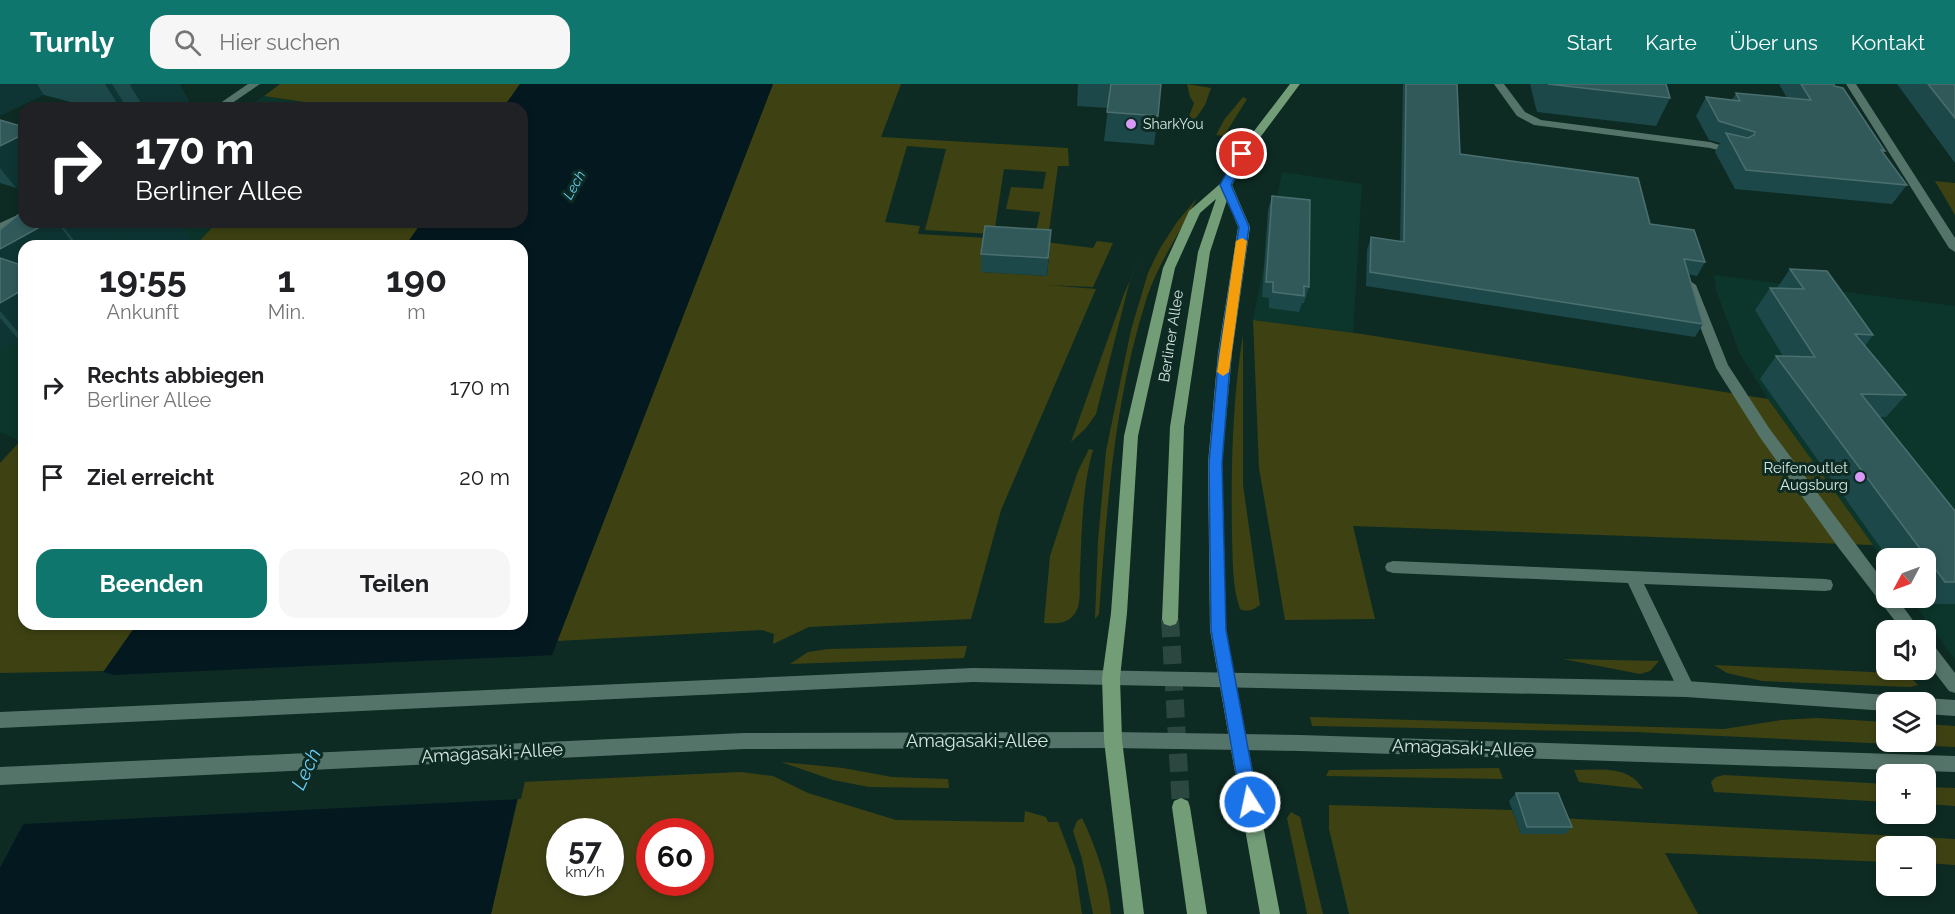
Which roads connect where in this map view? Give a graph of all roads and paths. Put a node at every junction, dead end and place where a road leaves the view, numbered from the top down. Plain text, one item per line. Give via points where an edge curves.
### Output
1 (255, 84) edge
2 (1295, 84) edge
3 (1499, 84) edge
4 (1508, 84) edge
5 (1851, 84) edge
6 (1510, 100) junction
7 (227, 102) edge
8 (1847, 103) edge
9 (1865, 105) junction
10 (1737, 152) edge
11 (1887, 166) edge
12 (1906, 168) junction
13 (1226, 185) junction
14 (18, 218) edge
15 (0, 227) edge
16 (1955, 248) edge
17 (1689, 282) edge
18 (1393, 567) dead end
19 (1634, 577) junction
20 (1825, 585) dead end
21 (1170, 619) tunnel mouth
22 (1904, 620) edge
23 (1936, 661) edge
24 (1111, 678) junction
25 (1226, 680) junction
26 (1955, 686) edge
27 (1686, 689) junction
28 (1876, 702) edge
29 (1936, 707) edge
30 (1955, 708) edge
31 (0, 720) edge
32 (1113, 740) junction
33 (1239, 743) junction
34 (1955, 764) edge
35 (0, 776) edge
36 (1181, 807) tunnel mouth
37 (1134, 914) edge
38 (1197, 914) edge
39 (1270, 914) edge

1 - 7 main road
2 - 13 main road, Berliner Allee via 1242,154
3 - 6 main road
4 - 6 main road
5 - 9 main road
6 - 10 main road via 1521,114 1538,123 1710,145
8 - 9 main road
9 - 12 main road
11 - 12 main road
12 - 16 main road
13 - 21 main road, Berliner Allee via 1204,252 1177,427
13 - 24 main road via 1195,211 1169,268 1131,436 1118,632
13 - 25 main road via 1244,227 1225,353 1215,463 1218,630
14 - 15 main road
17 - 22 main road via 1721,366 1764,432
18 - 19 main road
19 - 20 main road
19 - 27 main road
23 - 26 main road
24 - 25 main road
24 - 31 main road via 973,675
24 - 32 main road
25 - 27 main road
25 - 33 main road
27 - 28 main road
29 - 30 main road
32 - 33 main road, Amagasaki-Allee
32 - 35 main road, Amagasaki-Allee via 744,741
32 - 37 main road
33 - 34 main road, Amagasaki-Allee
33 - 39 main road
36 - 38 main road

